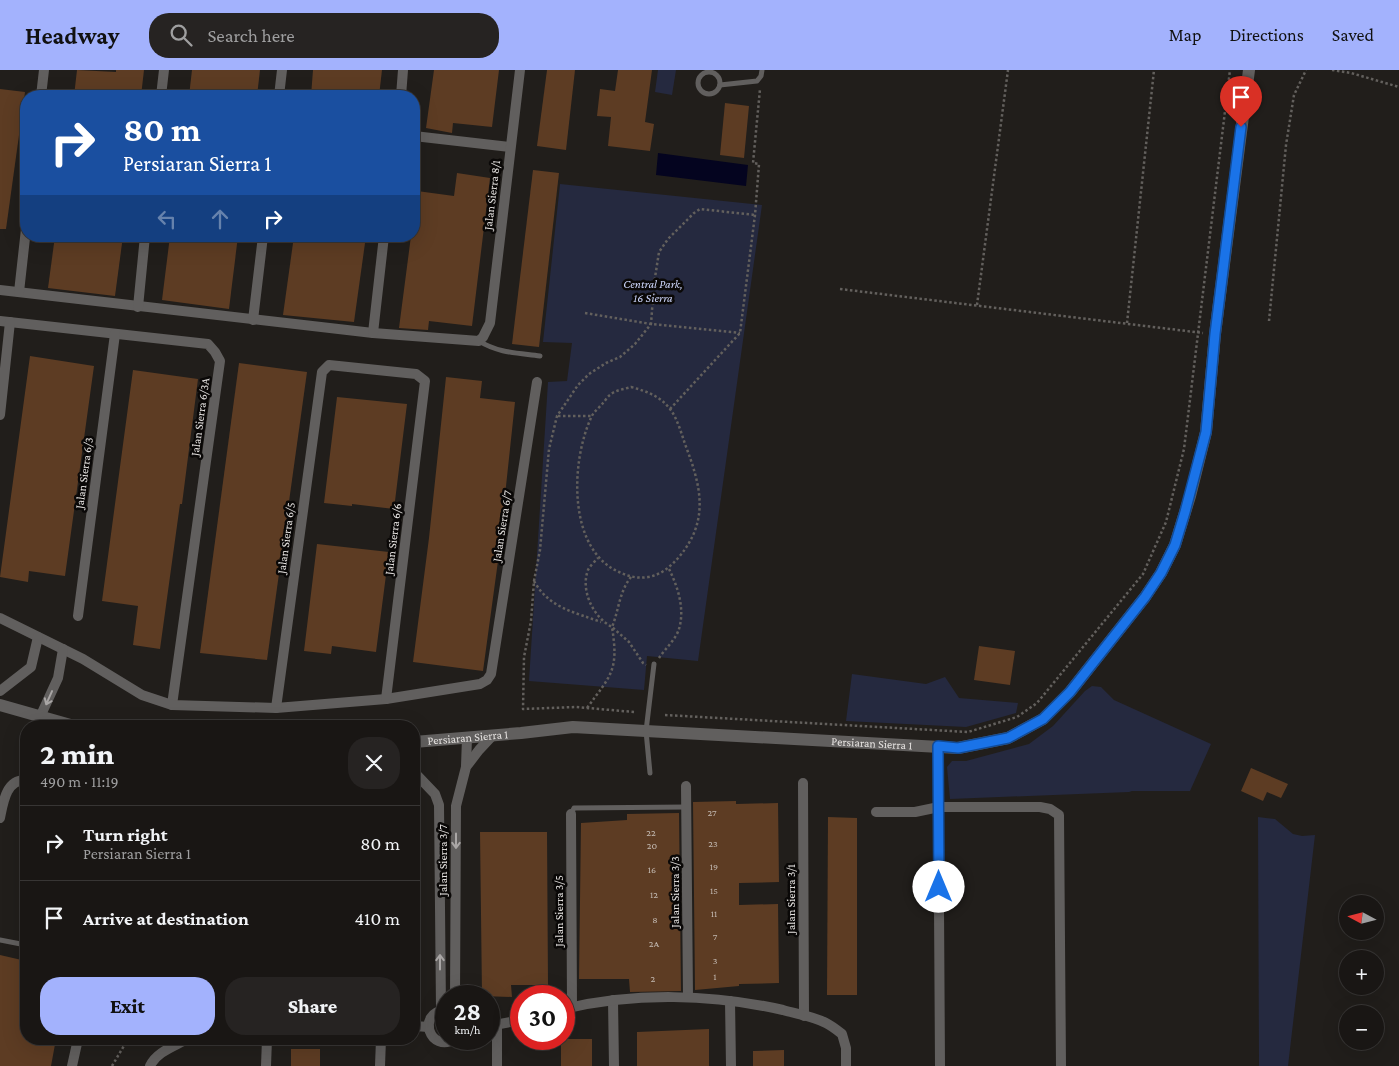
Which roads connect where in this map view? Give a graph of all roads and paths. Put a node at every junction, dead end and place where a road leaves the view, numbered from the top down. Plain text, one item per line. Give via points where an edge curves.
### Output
1 (44, 70) edge
2 (164, 70) edge
3 (282, 70) edge
4 (403, 70) edge
5 (520, 70) edge
6 (1008, 70) edge
7 (1154, 70) edge
8 (1230, 70) edge
9 (1249, 70) edge
10 (1306, 70) edge
11 (1332, 70) edge
12 (762, 73) edge
13 (720, 85) junction
14 (1399, 87) edge
15 (42, 90) edge
16 (162, 90) edge
17 (280, 90) edge
18 (401, 90) edge
19 (420, 137) edge
20 (510, 147) junction
21 (755, 215) junction
22 (25, 242) edge
23 (145, 242) edge
24 (262, 242) edge
25 (383, 242) edge
26 (840, 289) dead end
27 (0, 290) edge
28 (19, 292) junction
29 (977, 305) junction
30 (138, 307) junction
31 (585, 313) dead end
32 (253, 320) junction
33 (1269, 321) dead end
34 (5, 322) edge
35 (1127, 323) junction
36 (651, 324) junction
37 (1198, 332) junction
38 (740, 333) junction
39 (116, 334) junction
40 (372, 334) junction
41 (1215, 334) junction
42 (479, 341) junction
43 (540, 356) dead end
44 (322, 372) joint
45 (537, 382) dead end
46 (670, 409) junction
47 (0, 415) edge
48 (557, 416) junction
49 (591, 416) junction
50 (598, 558) junction
51 (669, 569) junction
52 (631, 577) junction
53 (534, 581) junction
54 (78, 616) dead end
55 (0, 618) edge
56 (603, 622) junction
57 (612, 628) junction
58 (38, 637) junction
59 (63, 649) junction
60 (654, 664) junction
61 (0, 691) edge
62 (386, 699) junction
63 (0, 705) edge
64 (172, 705) junction
65 (276, 708) junction
66 (588, 708) junction
67 (634, 712) dead end
68 (665, 715) dead end
69 (40, 717) junction
70 (51, 720) edge
71 (646, 730) junction
72 (493, 735) junction
73 (466, 738) junction
74 (420, 742) edge
75 (938, 746) junction
76 (466, 767) junction
77 (650, 773) dead end
78 (420, 777) edge
79 (20, 782) edge
80 (803, 783) dead end
81 (686, 786) dead end
82 (439, 805) junction
83 (456, 806) junction
84 (939, 807) junction
85 (687, 808) junction
86 (876, 812) dead end
87 (571, 814) joint
88 (0, 818) edge
89 (456, 870) junction
90 (440, 871) junction
91 (0, 940) edge
92 (440, 943) junction
93 (455, 943) junction
94 (20, 944) edge
95 (443, 985) edge
96 (455, 985) edge
97 (568, 985) edge
98 (688, 997) junction
99 (614, 1000) junction
100 (730, 1001) junction
101 (575, 1007) edge
102 (435, 1015) edge
103 (804, 1016) junction
104 (420, 1026) edge
105 (428, 1027) junction
106 (435, 1038) edge
107 (77, 1045) edge
108 (124, 1045) edge
109 (175, 1045) edge
110 (266, 1045) edge
111 (381, 1045) edge
112 (495, 1050) edge
113 (72, 1066) edge
114 (112, 1066) edge
115 (150, 1066) edge
116 (266, 1066) edge
117 (380, 1066) edge
118 (497, 1066) edge
119 (614, 1066) edge
120 (731, 1066) edge
121 (846, 1066) edge
122 (940, 1066) edge
123 (1061, 1066) edge

1 - 15 street
2 - 16 street
3 - 17 street
4 - 18 street
5 - 20 street, Jalan Sierra 8/1
6 - 29 path
7 - 35 path
8 - 37 path
9 - 41 street, Persiaran Sierra 1
10 - 33 path via 1294,95 1286,145
11 - 14 path via 1352,72
12 - 13 lane via 756,81
12 - 21 path via 753,163 759,164
13 - 13 lane via 716,91 707,94 701,90 699,80 710,72 716,75
19 - 20 street
20 - 42 street, Jalan Sierra 8/1 via 490,324
21 - 36 path via 700,209 668,239 659,252 656,266
21 - 38 path
22 - 28 street
23 - 30 street
24 - 32 street
25 - 40 street
26 - 29 path
27 - 28 street
28 - 30 street
29 - 35 path
30 - 32 street
31 - 36 path
32 - 40 street
34 - 39 street, Jalan Sierra 6/3A
34 - 47 street
35 - 37 path
36 - 38 path
36 - 48 path via 620,357 589,374
37 - 41 path
37 - 68 path via 1184,449 1166,522 1143,574 1037,702 1017,717 968,732
38 - 46 path
39 - 54 street, Jalan Sierra 6/3
39 - 64 street, Jalan Sierra 6/3A via 208,344 220,361
40 - 42 street
41 - 75 street, Persiaran Sierra 1 via 1206,432 1185,512 1175,545 1145,597 1070,692 1043,719 1008,738 958,748
42 - 43 lane via 501,351
44 - 62 street, Jalan Sierra 6/6 via 328,365 416,374 425,381
44 - 65 street, Jalan Sierra 6/5
45 - 62 street, Jalan Sierra 6/7 via 491,674 480,684
46 - 49 path via 659,398 631,387 610,395
46 - 51 path via 694,470 700,501 699,520 690,543
48 - 49 path
48 - 53 path via 549,449
49 - 50 path via 577,469 578,495 588,541
50 - 52 path
50 - 56 path via 588,569 586,584 589,603
51 - 52 path via 648,577
51 - 60 path via 680,598 679,630
52 - 57 path via 624,586
53 - 56 path via 541,594 561,608
53 - 66 path via 524,657 523,709
55 - 58 street
56 - 57 path
57 - 60 path via 629,642 643,663
57 - 66 path via 614,668
58 - 59 street
58 - 61 street via 31,667
59 - 64 street via 142,695
59 -> 69 street via 58,678
60 - 71 lane
62 - 65 street
63 - 69 street
64 - 65 street
66 - 67 path
69 - 70 street
71 - 72 street, Persiaran Sierra 1 via 573,726
71 - 75 street, Persiaran Sierra 1
71 - 77 lane
72 - 73 street, Persiaran Sierra 1
72 - 76 street, Jalan Sierra 3/7
73 - 74 street, Persiaran Sierra 1
73 - 76 street
75 - 84 street
76 - 83 street, Jalan Sierra 3/7
78 - 82 street via 436,794
79 - 88 street via 5,794
80 - 103 street, Jalan Sierra 3/1
81 - 85 street, Jalan Sierra 3/3
82 - 83 street
82 - 90 street, Jalan Sierra 3/7
83 -> 89 street, Jalan Sierra 3/7
84 - 86 street via 915,812
84 - 122 street
84 - 123 street via 1040,807 1059,815
85 - 87 lane via 574,808
85 - 98 street, Jalan Sierra 3/3
87 - 97 street, Jalan Sierra 3/5
89 - 90 street
89 - 93 street, Jalan Sierra 3/7
90 - 92 street, Jalan Sierra 3/7
91 - 94 lane
92 - 93 street
95 -> 92 street, Jalan Sierra 3/7
93 - 96 street, Jalan Sierra 3/7
98 - 99 street
98 - 100 street
99 - 101 street
99 - 119 street
100 - 103 street
100 - 120 street
102 - 105 street
103 - 121 street via 826,1023 842,1034
104 - 105 street
105 - 106 street
107 - 113 street
108 - 114 path
109 - 115 street via 162,1052
110 - 116 street
111 - 117 street
112 - 118 street

